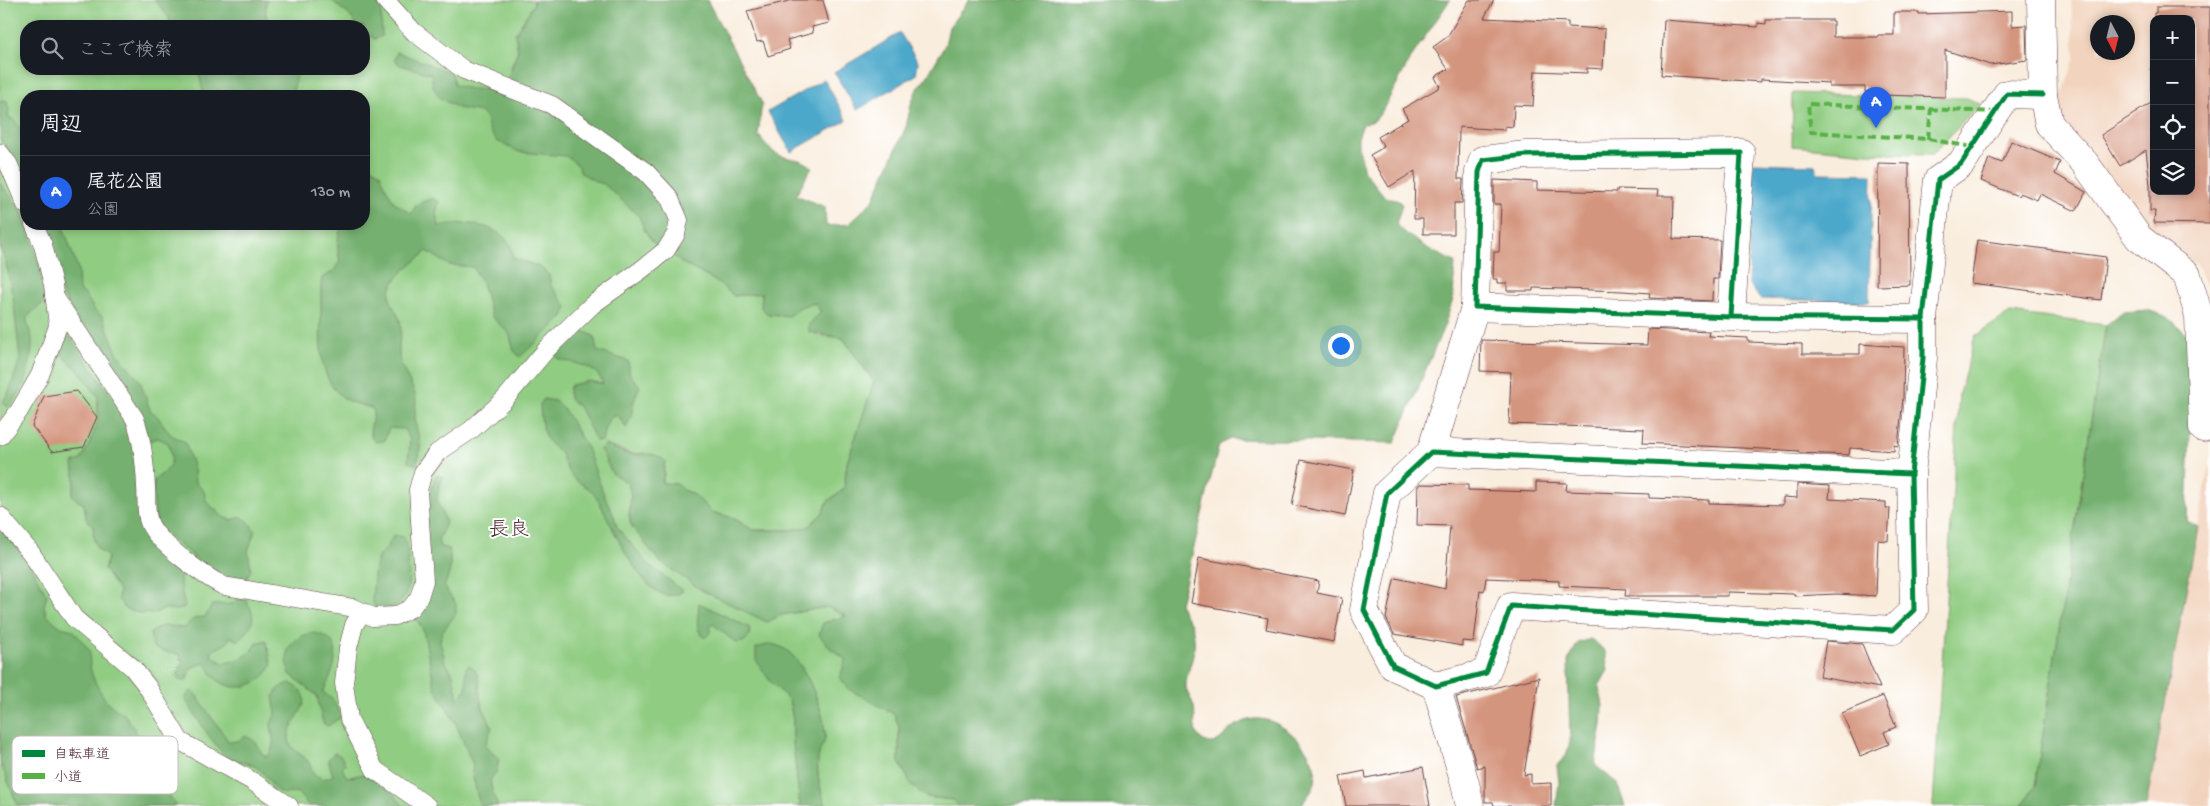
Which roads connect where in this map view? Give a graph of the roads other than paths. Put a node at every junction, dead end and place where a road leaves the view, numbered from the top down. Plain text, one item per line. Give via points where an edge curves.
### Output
1 (385, 0) edge
2 (2041, 0) edge
3 (2043, 95) junction
4 (0, 153) edge
5 (20, 191) edge
6 (37, 230) edge
7 (54, 296) junction
8 (1476, 307) junction
9 (1731, 316) junction
10 (1923, 319) junction
11 (2203, 428) dead end
12 (0, 436) edge
13 (1431, 452) junction
14 (1911, 474) junction
15 (0, 516) edge
16 (362, 612) junction
17 (1436, 686) junction
18 (177, 736) edge
19 (178, 738) edge
20 (289, 806) edge
21 (427, 806) edge
22 (1470, 806) edge

1 - 16 lane via 414,32 464,70 552,105 646,172 669,196 679,220 676,234 666,250 592,305 504,400 471,430 437,453 423,472 418,490 424,581 419,597 411,608 395,616 373,617
2 - 3 street
3 - 10 street via 2007,94 1961,164 1938,180
3 - 11 street via 2049,124 2084,162 2138,238 2187,275 2199,316
4 - 5 lane
6 - 7 lane
7 - 12 lane via 58,326 40,375
7 - 16 lane via 135,419 141,435 148,519 152,531 206,577 224,586
8 - 9 street
8 - 9 street via 1479,172 1483,160 1526,155 1741,153
8 - 13 street
9 - 10 street
10 - 14 street via 1923,358
13 - 14 street
13 - 17 street via 1387,493 1364,610 1394,666
14 - 17 street via 1914,610 1892,630 1511,606 1486,673
15 - 18 lane via 31,553 74,618 137,673
16 - 21 lane via 348,648 344,683 349,720 375,770
17 - 22 street
19 - 20 lane

